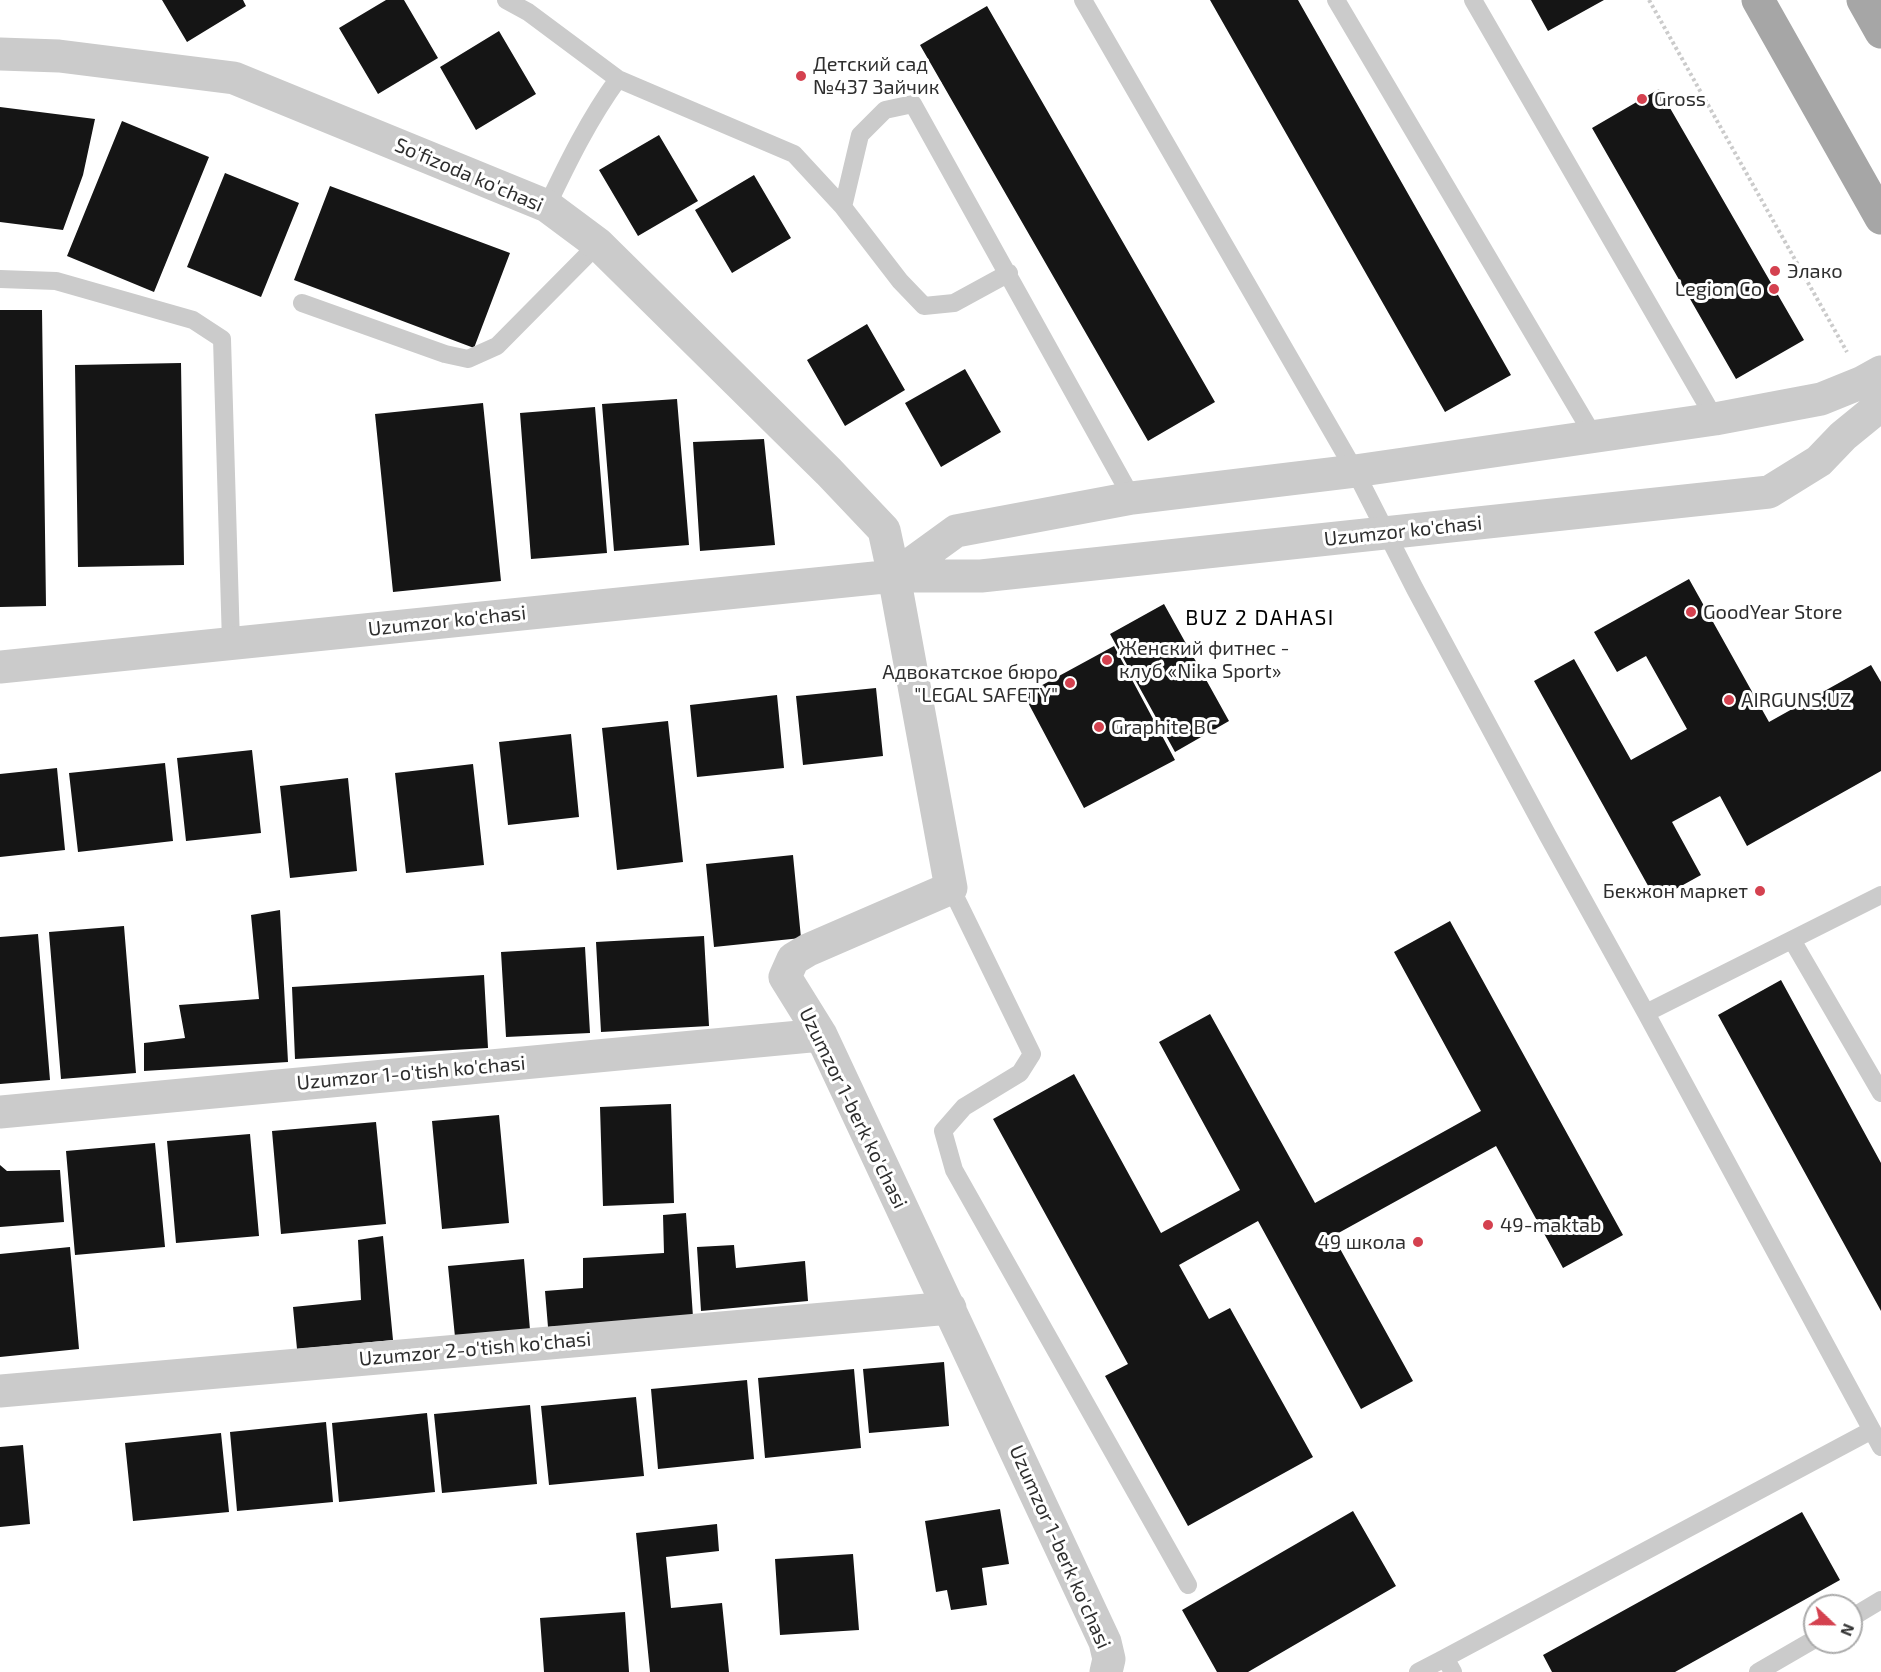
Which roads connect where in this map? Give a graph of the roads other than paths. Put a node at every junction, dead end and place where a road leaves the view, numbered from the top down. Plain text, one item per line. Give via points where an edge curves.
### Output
1 (507, 0) edge
2 (1083, 0) edge
3 (1336, 0) edge
4 (1473, 0) edge
5 (1758, 0) edge
6 (1863, 0) edge
7 (1881, 32) edge
8 (0, 54) edge
9 (618, 79) junction
10 (547, 206) junction
11 (843, 207) junction
12 (1881, 218) edge
13 (598, 244) junction
14 (1008, 273) junction
15 (0, 279) edge
16 (302, 303) dead end
17 (1875, 386) edge
18 (1715, 419) junction
19 (1593, 435) junction
20 (1355, 471) junction
21 (1132, 498) junction
22 (1387, 533) junction
23 (894, 576) junction
24 (231, 643) junction
25 (0, 666) edge
26 (951, 888) junction
27 (1881, 895) edge
28 (1792, 940) junction
29 (1646, 1013) junction
30 (821, 1035) junction
31 (1881, 1093) edge
32 (0, 1112) edge
33 (950, 1308) junction
34 (0, 1390) edge
35 (1872, 1430) junction
36 (1881, 1448) edge
37 (1188, 1585) dead end
38 (1881, 1600) edge
39 (1863, 1611) edge
40 (1803, 1646) edge
41 (1449, 1665) edge
42 (1106, 1672) edge
43 (1418, 1672) edge
44 (1758, 1672) edge

1 - 9 lane
2 - 20 lane
3 - 19 lane
4 - 18 lane
5 - 12 main road
6 - 7 main road
8 - 10 street, So'fizoda ko'chasi via 59,56 234,78
9 - 10 lane via 576,146
9 - 11 lane via 794,154
10 - 13 street, So'fizoda ko'chasi
11 - 14 lane via 924,306 954,303
11 - 14 lane via 860,135 885,110 913,104
13 - 16 lane via 497,346 468,359
13 - 23 street, So'fizoda ko'chasi via 884,530
14 - 21 lane
15 - 24 lane via 56,281 193,320 222,339
17 - 18 street
17 - 22 street, Uzumzor ko'chasi via 1843,436 1819,462 1769,492
18 - 19 street
19 - 20 street
20 - 21 street
20 - 22 lane
21 - 23 street via 956,531
22 - 23 street, Uzumzor ko'chasi via 981,576
22 - 29 lane
23 - 24 street, Uzumzor ko'chasi
23 - 26 street
24 - 25 street, Uzumzor ko'chasi
26 - 30 street, Uzumzor 1-berk ko'chasi via 793,959 785,977
26 - 37 lane via 1032,1054 1020,1073 964,1107 943,1131 954,1170
27 - 28 lane
28 - 29 lane
28 - 31 lane
29 - 35 lane
30 - 32 street, Uzumzor 1-o'tish ko'chasi
30 - 33 street, Uzumzor 1-berk ko'chasi
33 - 34 street, Uzumzor 2-o'tish ko'chasi
33 - 42 street, Uzumzor 1-berk ko'chasi via 1105,1642 1109,1659
35 - 36 lane
35 - 41 lane
38 - 39 lane
40 - 44 lane
41 - 43 lane

